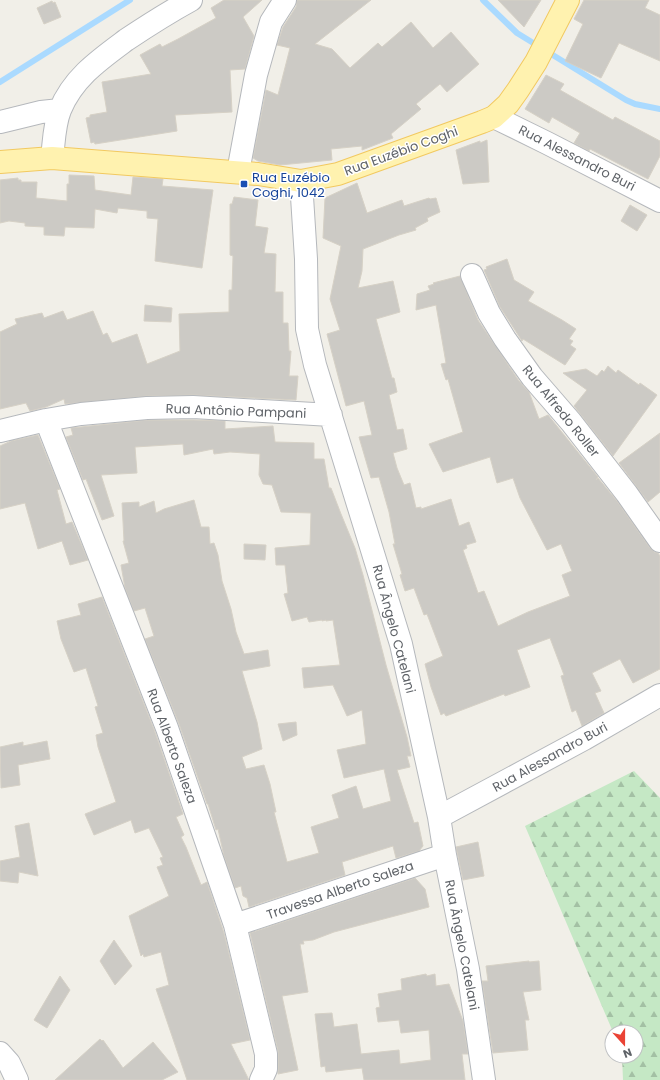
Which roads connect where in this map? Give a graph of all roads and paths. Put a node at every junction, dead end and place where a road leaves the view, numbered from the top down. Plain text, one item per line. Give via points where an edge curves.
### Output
1 (285, 0) edge
2 (568, 0) edge
3 (188, 1) edge
4 (60, 110) junction
5 (494, 117) junction
6 (0, 122) edge
7 (52, 158) junction
8 (0, 162) edge
9 (238, 172) junction
10 (301, 181) junction
11 (660, 201) edge
12 (472, 275) dead end
13 (331, 414) junction
14 (46, 420) junction
15 (0, 432) edge
16 (660, 541) edge
17 (660, 695) edge
18 (439, 817) junction
19 (445, 855) junction
20 (235, 925) junction
21 (0, 1053) edge
22 (17, 1080) edge
23 (261, 1080) edge
24 (484, 1080) edge

1 - 9 street via 272,22 256,75
2 - 5 main road, Rua Euzébio Coghi via 536,62 511,100
3 - 4 street via 95,62 76,83
4 - 6 street
4 - 7 street
5 - 10 main road, Rua Euzébio Coghi via 338,174
5 - 11 street, Rua Alessandro Buri
7 - 8 main road, Rua Euzébio Coghi
7 - 9 main road, Rua Euzébio Coghi
9 - 10 main road, Rua Euzébio Coghi
10 - 13 street, Rua Ângelo Catelani via 308,329 315,365
12 - 16 street, Rua Alfredo Roller via 489,313 532,377 571,422
13 - 14 street, Rua Antônio Pampani via 193,407 147,408
13 - 18 street, Rua Ângelo Catelani via 401,644
14 - 15 street, Rua Antônio Pampani
14 - 20 street, Rua Alberto Saleza via 167,728
17 - 18 street, Rua Alessandro Buri via 584,740
18 - 19 street, Rua Ângelo Catelani
19 - 20 street, Travessa Alberto Saleza
19 - 24 street, Rua Ângelo Catelani via 468,969
20 - 23 street, Rua Alberto Saleza via 266,1054 266,1069
21 - 22 street via 9,1063

